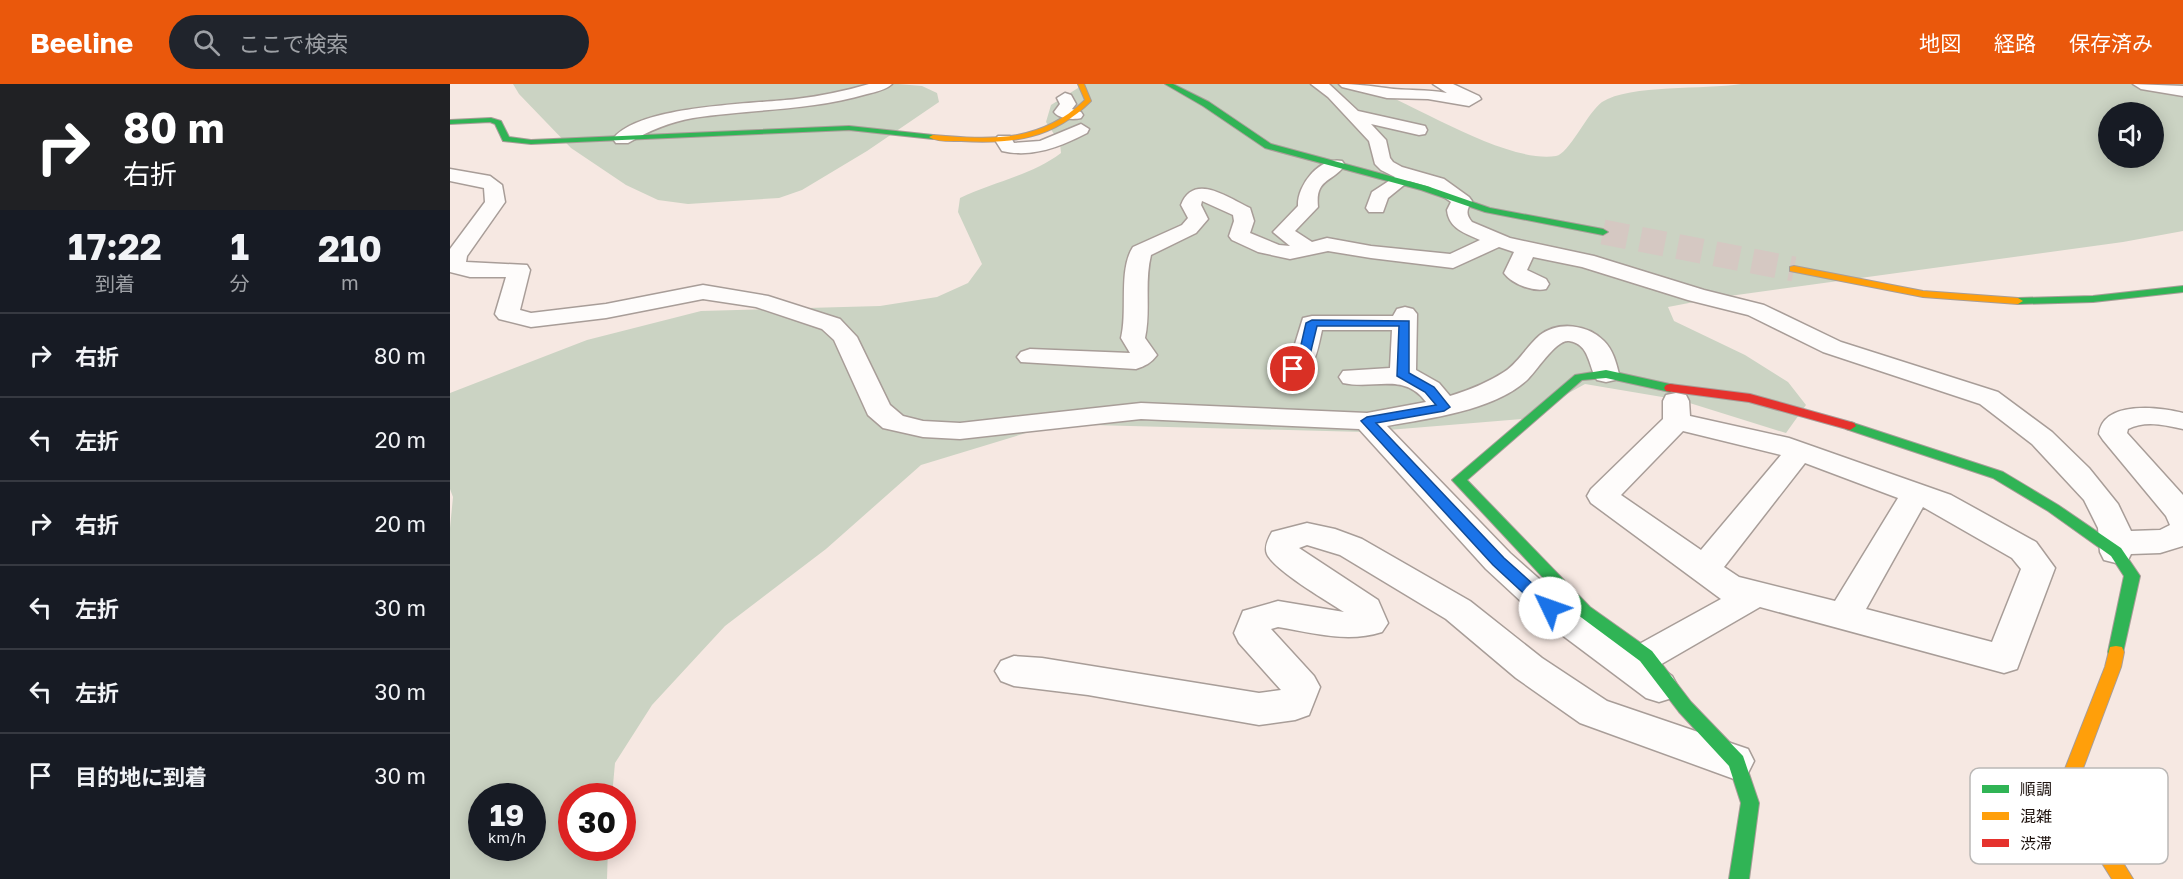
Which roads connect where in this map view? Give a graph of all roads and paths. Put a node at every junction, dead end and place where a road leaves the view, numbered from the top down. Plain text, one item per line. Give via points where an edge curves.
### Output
1 (884, 84) edge
2 (1081, 84) edge
3 (1168, 84) edge
4 (1318, 84) edge
5 (1347, 84) edge
6 (1441, 84) edge
7 (2141, 84) edge
8 (2183, 90) edge
9 (1065, 98) dead end
10 (1354, 115) junction
11 (450, 122) edge
12 (1078, 122) junction
13 (1419, 130) dead end
14 (622, 139) junction
15 (1004, 140) joint
16 (1336, 165) junction
17 (450, 175) edge
18 (1400, 181) junction
19 (1462, 201) junction
20 (1376, 208) dead end
21 (1603, 232) tunnel mouth
22 (1497, 240) junction
23 (1526, 248) junction
24 (1309, 250) junction
25 (1794, 269) tunnel mouth
26 (1538, 284) dead end
27 (2183, 289) edge
28 (1030, 357) dead end
29 (1293, 369) dead end
30 (1606, 374) junction
31 (1403, 376) junction
32 (1352, 378) dead end
33 (1675, 389) junction
34 (1444, 407) junction
35 (1367, 421) junction
36 (2183, 421) edge
37 (1677, 422) junction
38 (1799, 451) junction
39 (1916, 493) junction
40 (2183, 520) edge
41 (2183, 531) edge
42 (2115, 547) junction
43 (1716, 578) junction
44 (1844, 617) junction
45 (1646, 656) junction
46 (1014, 671) dead end
47 (1684, 705) junction
48 (1737, 762) junction
49 (2074, 768) edge
50 (2114, 864) edge
51 (1738, 879) edge
52 (2123, 879) edge

1 - 14 street via 812,102 674,115
2 - 12 street via 1089,100
3 - 16 street via 1206,104 1268,146
4 - 10 street
5 - 6 street via 1387,93 1473,99
7 - 8 street
9 - 12 street via 1068,104 1062,112
10 - 13 street
10 - 19 street via 1377,140 1381,160 1387,166 1437,183
11 - 14 street via 491,120 498,123 506,140 514,142
12 - 15 street via 1056,142 1015,149
14 - 15 street via 849,128 975,141
16 - 18 street
16 - 24 street via 1309,187 1308,207 1283,232
17 - 35 street via 493,185 495,202 456,256 454,266 470,270 519,270 507,314 531,320 606,311 703,292 760,301 831,324 845,337 878,409 893,422 960,431 1141,411
18 - 19 street
18 - 20 street via 1379,196
19 - 21 street via 1488,210
19 - 22 street via 1457,210 1464,226
22 - 23 street
22 - 24 street via 1453,261 1327,244
23 - 26 street via 1515,273
23 - 42 street via 1586,261 1756,310 1832,346 1989,398 2055,448 2095,495 2114,527
24 - 28 street via 1293,255 1277,252 1239,236 1244,212 1201,193 1191,205 1198,219 1141,252 1136,264 1133,338 1144,355 1136,361
25 - 27 street via 1966,298 2118,298
29 - 31 street via 1303,359 1312,323 1405,318
30 - 33 street
30 - 34 street via 1594,345 1578,335 1562,333 1549,340 1516,376 1489,392
30 - 45 street via 1579,377 1459,480 1584,611
31 - 32 street
31 - 34 street via 1430,389
33 - 37 street
33 - 42 street via 1749,398 1823,417 1998,475
34 - 35 street
35 - 47 street via 1498,561 1550,608
36 - 40 street via 2157,415 2129,416 2114,425 2113,434
37 - 38 street
37 - 43 street via 1602,496
38 - 39 street
38 - 43 street
39 - 44 street
39 - 44 street via 1940,502 2024,550 2038,568 2004,659
41 - 42 street via 2176,538
42 - 49 street via 2132,576 2113,667
43 - 44 street
43 - 45 street via 1747,600
45 - 47 street
46 - 48 street via 1259,709 1295,704 1301,687 1251,633 1256,620 1278,614 1342,625 1370,623 1366,609 1282,552 1283,540 1307,534 1351,547 1458,610 1529,668 1594,712
47 - 48 street
48 - 51 street via 1750,803
50 - 52 street

